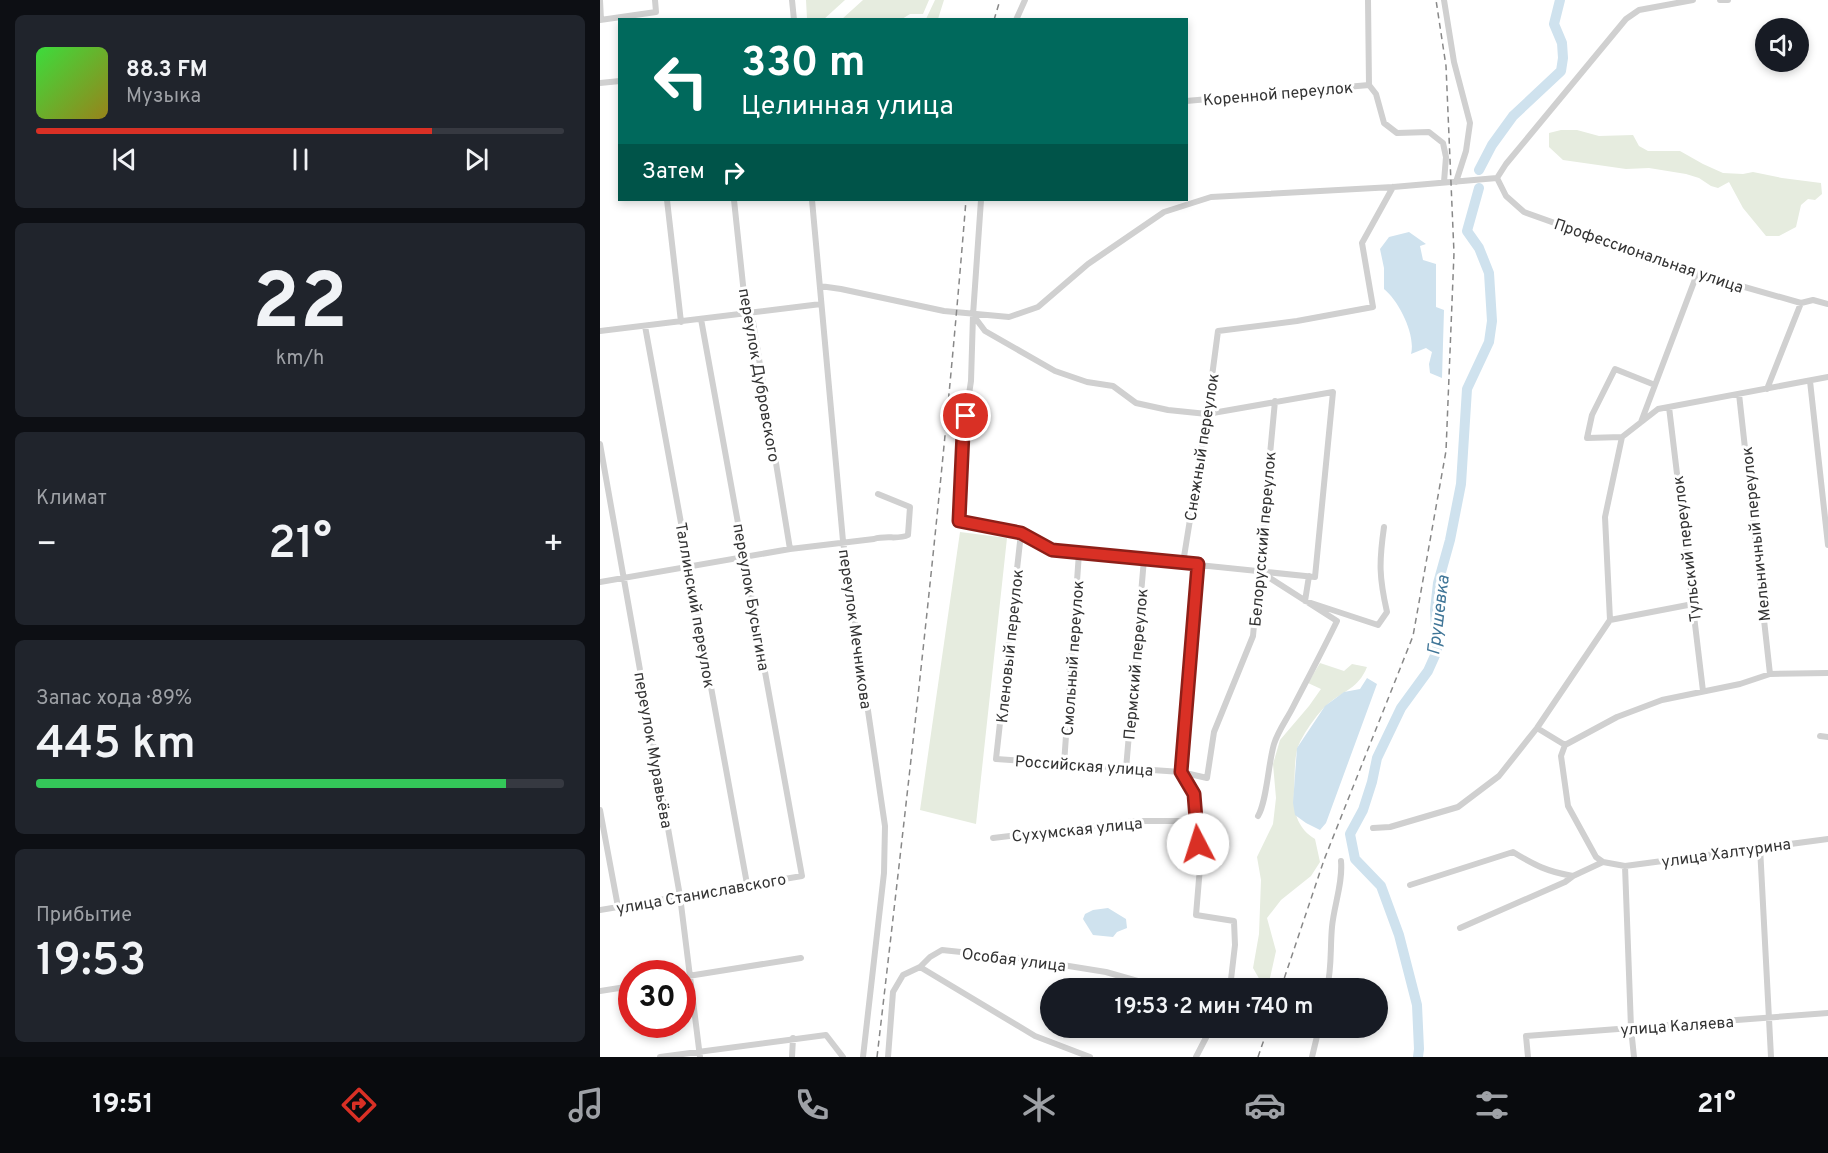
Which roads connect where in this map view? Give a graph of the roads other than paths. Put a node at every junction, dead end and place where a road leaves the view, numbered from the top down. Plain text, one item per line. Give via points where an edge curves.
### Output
1 (600, 0) edge
2 (655, 0) edge
3 (792, 0) edge
4 (1024, 0) edge
5 (1368, 0) edge
6 (1444, 0) edge
7 (1693, 0) edge
8 (1720, 0) edge
9 (1728, 0) edge
10 (794, 18) edge
11 (1017, 18) edge
12 (601, 20) edge
13 (618, 81) edge
14 (600, 83) edge
15 (1369, 85) junction
16 (1188, 101) edge
17 (1497, 178) junction
18 (1444, 182) junction
19 (1456, 182) junction
20 (1392, 187) junction
21 (667, 201) edge
22 (734, 201) edge
23 (812, 201) edge
24 (981, 201) edge
25 (1697, 274) junction
26 (820, 286) junction
27 (1801, 303) junction
28 (821, 304) junction
29 (1828, 304) edge
30 (746, 313) junction
31 (973, 315) junction
32 (701, 319) junction
33 (681, 322) junction
34 (645, 326) junction
35 (600, 331) edge
36 (1828, 377) edge
37 (1810, 381) junction
38 (1655, 385) junction
39 (1767, 389) junction
40 (1739, 394) junction
41 (1275, 401) junction
42 (1669, 407) junction
43 (1207, 414) junction
44 (1640, 423) junction
45 (1622, 437) junction
46 (600, 444) edge
47 (878, 494) dead end
48 (1384, 527) dead end
49 (1021, 533) junction
50 (843, 541) junction
51 (1828, 545) edge
52 (789, 549) junction
53 (1080, 553) junction
54 (744, 557) junction
55 (1144, 559) junction
56 (1183, 563) junction
57 (1198, 564) junction
58 (689, 567) junction
59 (1259, 571) junction
60 (1312, 576) junction
61 (624, 578) junction
62 (600, 582) edge
63 (1305, 601) junction
64 (1692, 604) junction
65 (1610, 620) junction
66 (1828, 673) edge
67 (1770, 674) junction
68 (1703, 691) junction
69 (1537, 728) junction
70 (1820, 736) dead end
71 (1828, 737) edge
72 (1565, 745) junction
73 (996, 759) joint
74 (1064, 764) junction
75 (1126, 770) junction
76 (1181, 772) junction
77 (1208, 778) joint
78 (600, 810) edge
79 (1258, 816) dead end
80 (1196, 821) junction
81 (1373, 828) dead end
82 (993, 838) dead end
83 (1828, 838) edge
84 (1760, 847) junction
85 (1341, 861) dead end
86 (1603, 862) junction
87 (1625, 866) junction
88 (802, 876) joint
89 (1573, 876) junction
90 (747, 884) junction
91 (1410, 885) dead end
92 (680, 896) junction
93 (618, 907) junction
94 (600, 910) edge
95 (1460, 928) dead end
96 (801, 958) dead end
97 (689, 960) edge
98 (920, 968) junction
99 (696, 975) edge
100 (1127, 978) edge
101 (1231, 978) edge
102 (1330, 978) edge
103 (618, 988) edge
104 (600, 991) edge
105 (1828, 1013) edge
106 (1769, 1018) junction
107 (696, 1019) edge
108 (1631, 1028) junction
109 (793, 1038) junction
110 (1206, 1038) edge
111 (1316, 1038) edge
112 (700, 1054) edge
113 (660, 1057) edge
114 (792, 1057) edge
115 (843, 1057) edge
116 (863, 1057) edge
117 (888, 1057) edge
118 (1090, 1057) edge
119 (1196, 1057) edge
120 (1312, 1057) edge
121 (1528, 1057) edge
122 (1634, 1057) edge
123 (1771, 1057) edge

1 - 12 street
2 - 12 street via 656,12
3 - 10 street
4 - 11 street
5 - 15 street
6 - 19 street via 1454,62 1470,123
7 - 17 street via 1639,10 1626,19
8 - 9 street
13 - 14 street
15 - 16 street, Коренной переулок
15 - 18 street via 1376,94 1384,123 1397,134 1429,132 1443,143
17 - 19 street
17 - 25 street, Профессиональная улица via 1506,196 1524,212
18 - 19 street
18 - 20 street
20 - 31 street via 1211,197 1164,212 1088,264 1038,307 1009,317
20 - 43 street, Снежный переулок via 1362,243 1373,307 1218,331
21 - 33 street
22 - 30 street, переулок Дубровского
23 - 26 street, переулок Мечникова
24 - 31 street
25 - 27 street, Профессиональная улица
25 - 38 street
26 - 28 street, переулок Мечникова
26 - 31 street
27 - 29 street, Профессиональная улица via 1813,300
27 - 39 street
28 - 30 street
28 - 50 street, переулок Мечникова
30 - 32 street
30 - 52 street, переулок Дубровского via 753,322
31 - 43 street via 985,331 1055,371 1113,386 1136,403
31 - 49 street via 959,521
32 - 33 street
32 - 54 street, переулок Бусыгина
33 - 34 street
34 - 35 street
34 - 58 street, Таллинский переулок
36 - 37 street
37 - 39 street
37 - 51 street
38 - 44 street
38 - 45 street via 1615,369 1592,415 1587,438
39 - 40 street
40 - 42 street
40 - 67 street, Мельничный переулок
41 - 43 street
41 - 59 street, Белорусский переулок
41 - 60 street via 1333,392
42 - 44 street
42 - 64 street, Тульский переулок
43 - 56 street, Снежный переулок
44 - 45 street
45 - 65 street via 1605,516
46 - 61 street, переулок Муравьёва
47 - 50 street via 910,507 908,535
48 - 63 street via 1379,560 1387,612 1378,625
49 - 53 street via 1052,550
49 - 73 street, Кленовый переулок
50 - 52 street
50 - 116 street, переулок Мечникова via 886,842
52 - 54 street
53 - 55 street
53 - 74 street, Смольный переулок
54 - 58 street
54 - 88 street, переулок Бусыгина
55 - 56 street
55 - 75 street, Пермский переулок
56 - 57 street
57 - 59 street
57 - 76 street
58 - 61 street
58 - 90 street, Таллинский переулок
59 - 60 street
59 - 63 street
59 - 77 street, Белорусский переулок via 1253,636 1214,732
60 - 63 street
61 - 62 street
61 - 92 street, переулок Муравьёва
63 - 79 street via 1336,621 1275,742
64 - 65 street
64 - 68 street, Тульский переулок
65 - 69 street
66 - 67 street
67 - 68 street
68 - 72 street via 1662,700 1617,717
69 - 72 street
69 - 81 street via 1499,776 1458,807 1390,827
70 - 71 street
72 - 86 street via 1561,756 1568,806 1596,857
73 - 74 street, Российская улица
74 - 75 street, Российская улица
75 - 76 street, Российская улица
76 - 77 street, Российская улица
76 - 80 street via 1194,794
78 - 93 street
80 - 82 street, Сухумская улица via 1136,822
80 - 101 street via 1200,867 1196,915 1234,921
83 - 84 street, улица Халтурина
84 - 87 street, улица Халтурина
84 - 106 street
85 - 102 street
86 - 87 street, улица Халтурина
86 - 89 street
87 - 108 street
88 - 90 street, улица Станиславского
89 - 91 street via 1553,873 1513,852
89 - 95 street
90 - 92 street, улица Станиславского
92 - 93 street, улица Станиславского
92 - 97 street, переулок Муравьёва
93 - 94 street, улица Станиславского
96 - 99 street
98 - 100 street, Особая улица via 942,950 1019,958
98 - 117 street, Особая улица via 903,975 893,992
98 - 118 street via 1035,1036
103 - 104 street
105 - 106 street, улица Каляева
106 - 108 street, улица Каляева
106 - 123 street
107 - 112 street, переулок Муравьёва
108 - 121 street, улица Каляева via 1526,1036
108 - 122 street
109 - 112 street
109 - 114 street
109 - 115 street via 826,1035
110 - 119 street
111 - 120 street
112 - 113 street

